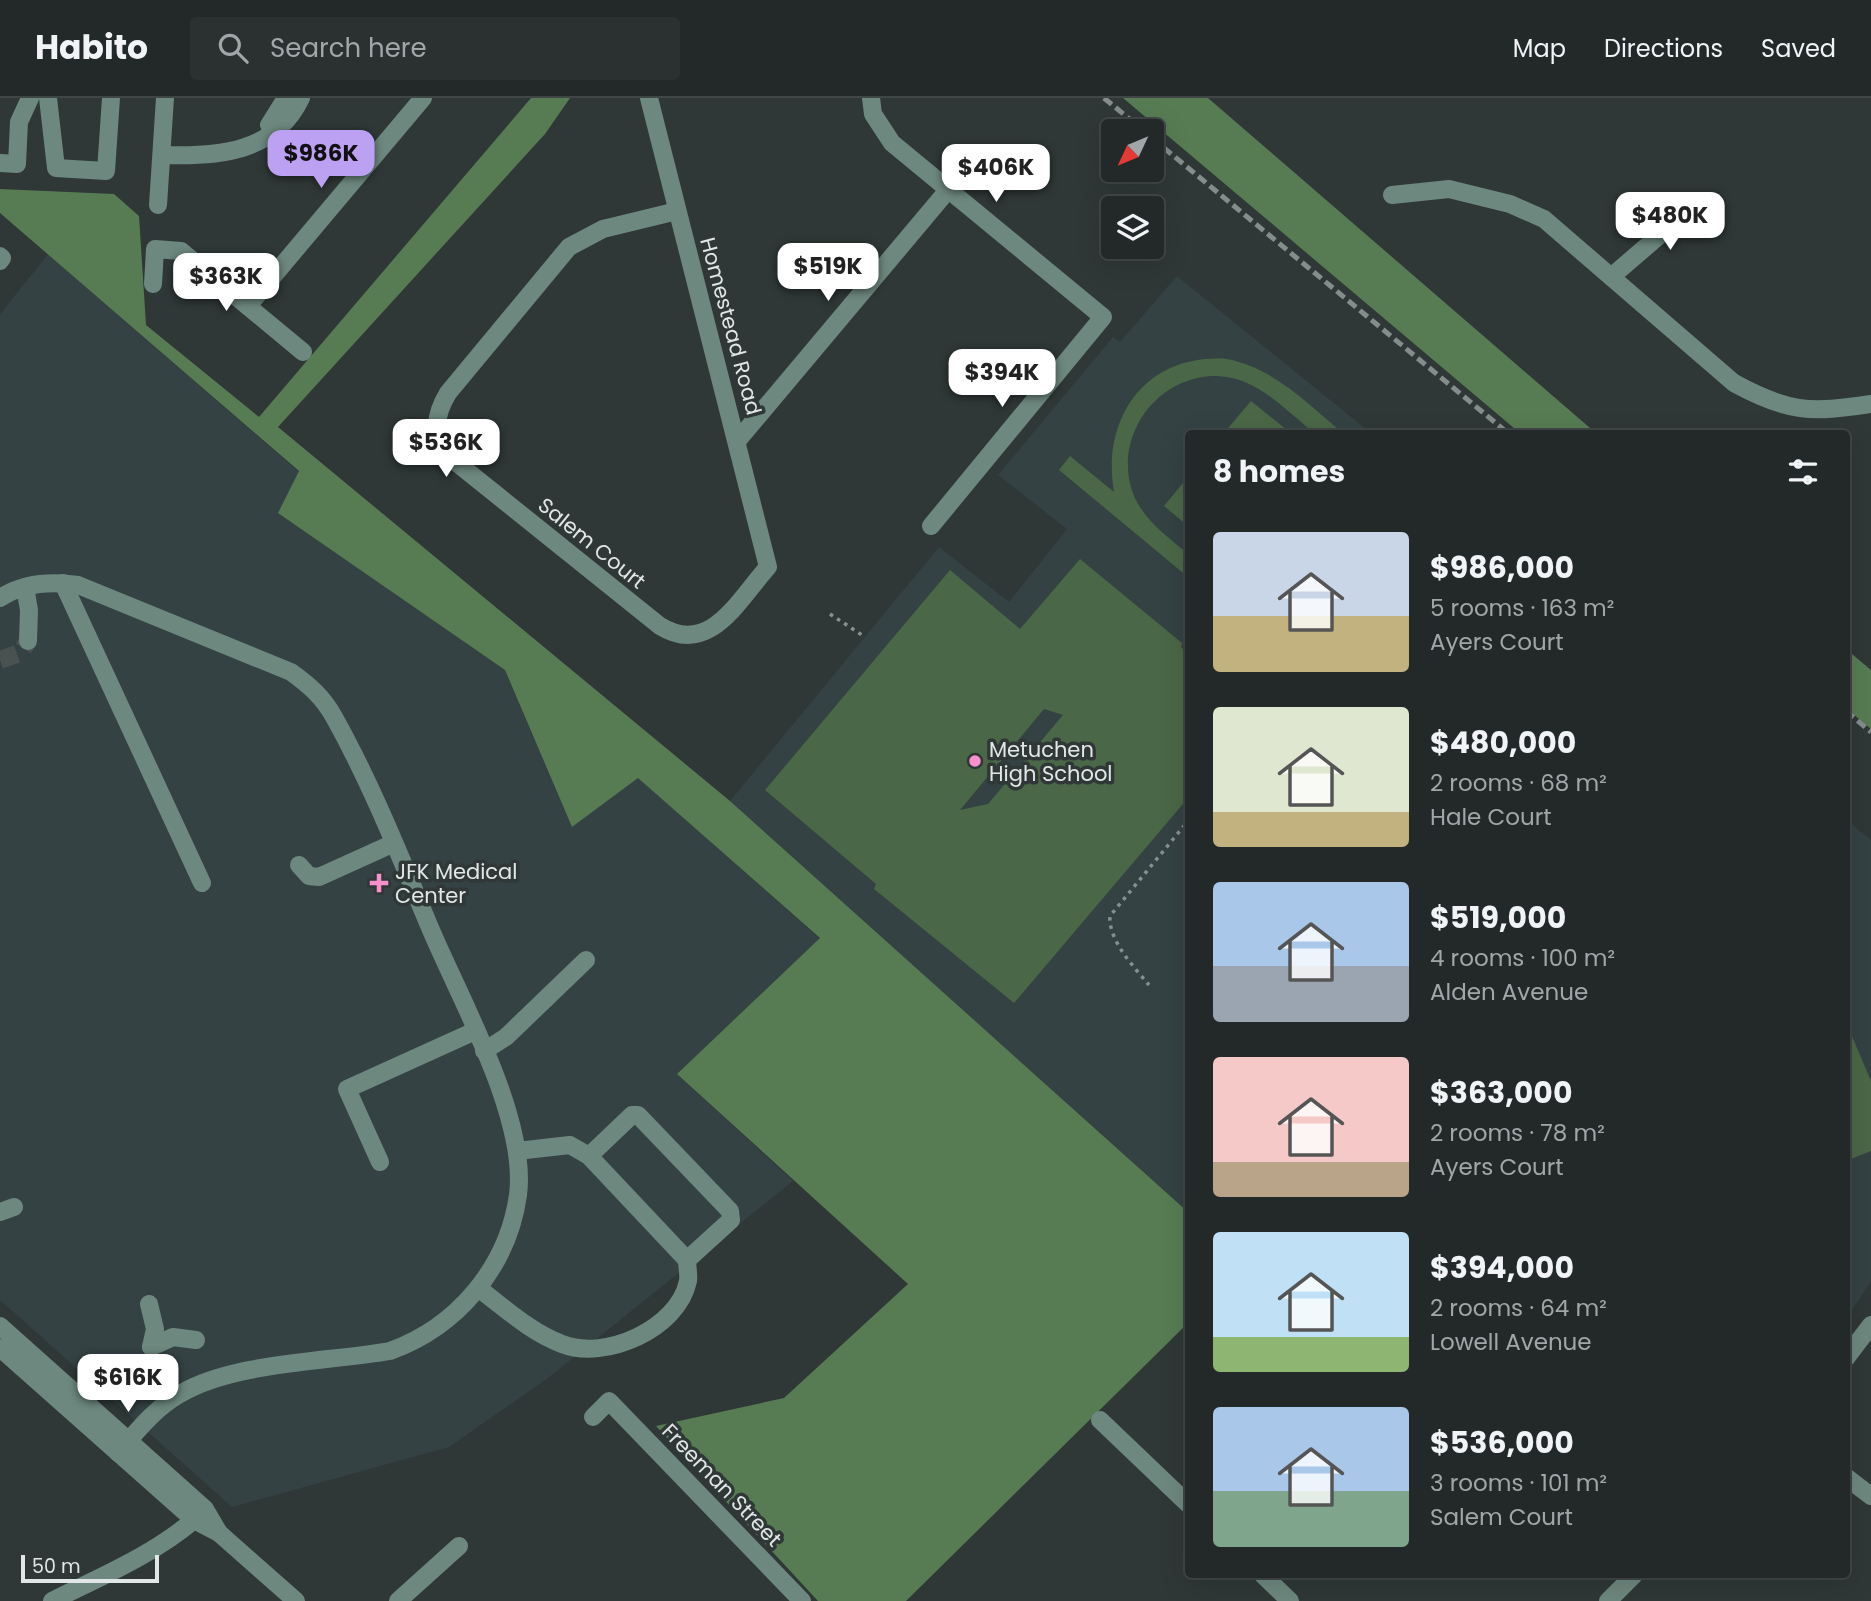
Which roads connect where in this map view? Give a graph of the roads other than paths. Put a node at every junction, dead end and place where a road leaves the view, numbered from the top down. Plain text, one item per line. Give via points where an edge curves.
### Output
1 (21, 98) edge
2 (30, 98) edge
3 (48, 98) edge
4 (111, 98) edge
5 (165, 98) edge
6 (286, 98) edge
7 (301, 98) edge
8 (423, 98) edge
9 (649, 98) edge
10 (872, 98) edge
11 (19, 122) junction
12 (245, 146) junction
13 (163, 155) junction
14 (0, 163) edge
15 (948, 190) junction
16 (1392, 195) dead end
17 (1712, 202) dead end
18 (158, 205) dead end
19 (677, 211) junction
20 (1611, 277) junction
21 (153, 284) dead end
22 (248, 306) junction
23 (303, 352) dead end
24 (1871, 404) edge
25 (738, 440) junction
26 (931, 526) dead end
27 (768, 567) joint
28 (63, 583) junction
29 (24, 587) junction
30 (0, 598) edge
31 (28, 642) dead end
32 (394, 843) junction
33 (299, 865) dead end
34 (202, 883) dead end
35 (586, 960) dead end
36 (475, 1031) junction
37 (484, 1051) junction
38 (517, 1151) junction
39 (589, 1156) junction
40 (380, 1162) dead end
41 (687, 1260) junction
42 (478, 1288) junction
43 (149, 1304) dead end
44 (1871, 1325) edge
45 (0, 1326) edge
46 (196, 1340) dead end
47 (0, 1348) edge
48 (1850, 1353) edge
49 (593, 1417) dead end
50 (1100, 1420) dead end
51 (124, 1447) junction
52 (1850, 1480) edge
53 (1871, 1496) edge
54 (1185, 1501) edge
55 (194, 1520) junction
56 (219, 1533) junction
57 (458, 1546) dead end
58 (1266, 1578) edge
59 (1631, 1578) edge
60 (52, 1601) edge
61 (296, 1601) edge
62 (398, 1601) edge
63 (802, 1601) edge
64 (1290, 1601) edge
65 (1608, 1601) edge

1 - 11 street
2 - 11 street
3 - 4 street via 55,168 106,171
5 - 13 street
6 - 12 street via 280,113
7 - 12 street via 278,132
8 - 22 street
9 - 19 street, Homestead Road
10 - 15 street via 877,121 892,143
11 - 14 street via 17,164
12 - 13 street via 212,156
13 - 18 street
15 - 25 street
15 - 26 street via 1103,317
16 - 20 street via 1450,188 1510,204 1544,219
17 - 20 street via 1676,222
19 - 25 street, Homestead Road
19 - 27 street, Salem Court via 603,229 569,247 448,393 435,429 440,445 452,459 675,635 702,635 716,626
20 - 24 street via 1734,383 1766,400 1800,411
21 - 22 street via 155,248 181,251
22 - 23 street
25 - 27 street, Homestead Road
28 - 29 street
28 - 32 street via 121,601 290,672 313,688 334,716
28 - 34 street
29 - 30 street
29 - 31 street
32 - 33 street via 319,877 309,876
32 - 36 street
35 - 37 street via 506,1037
36 - 37 street
36 - 40 street via 347,1089
37 - 38 street
38 - 39 street via 570,1145
38 - 42 street via 518,1193 511,1229
39 - 41 street
39 - 41 street via 632,1115 638,1115 730,1211 731,1220
41 - 42 street via 688,1280 681,1299 657,1326 626,1343 591,1349 564,1345 531,1328
42 - 51 street via 444,1324 390,1351 232,1374 201,1383 160,1408
43 - 46 street via 155,1329 151,1347 173,1337
44 - 48 street
45 - 51 street
47 - 51 street
49 - 63 street, Freeman Street via 609,1401
50 - 54 street
51 - 55 street
51 - 56 street via 205,1509
52 - 53 street
55 - 56 street
55 - 60 street via 130,1564
56 - 61 street
57 - 62 street
58 - 64 street
59 - 65 street

